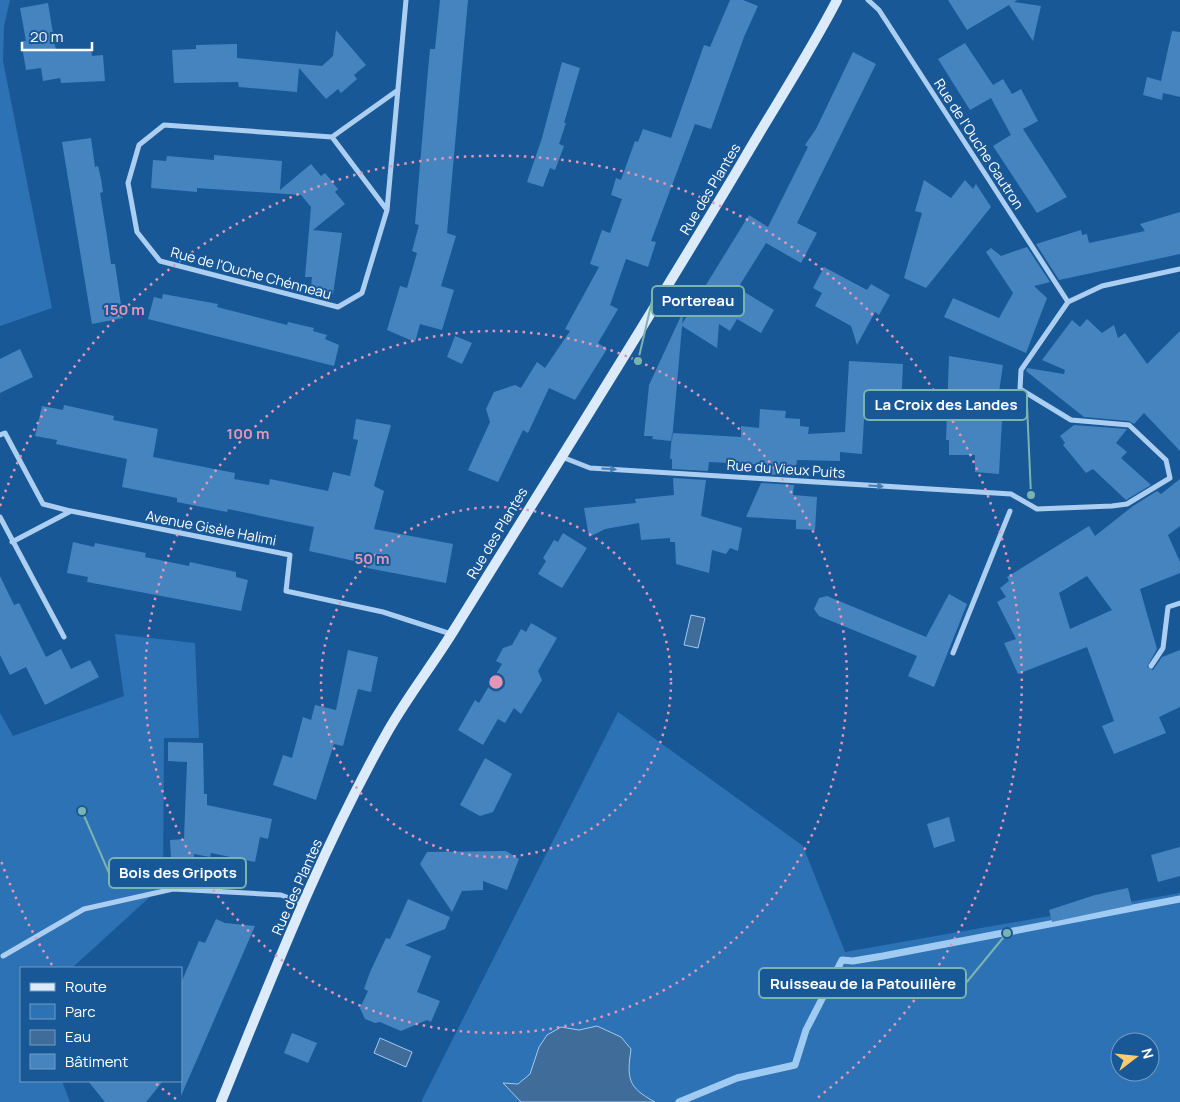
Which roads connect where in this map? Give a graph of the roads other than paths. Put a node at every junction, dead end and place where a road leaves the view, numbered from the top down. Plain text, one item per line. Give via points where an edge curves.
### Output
1 (406, 0) edge
2 (837, 0) edge
3 (868, 0) edge
4 (398, 90) junction
5 (332, 137) junction
6 (387, 210) junction
7 (1180, 270) edge
8 (1068, 302) junction
9 (0, 435) edge
10 (562, 456) junction
11 (71, 511) junction
12 (1010, 511) dead end
13 (0, 518) edge
14 (12, 542) junction
15 (1180, 603) edge
16 (452, 634) junction
17 (64, 638) dead end
18 (953, 653) dead end
19 (1151, 666) dead end
20 (303, 903) junction
21 (3, 956) dead end
22 (221, 1102) edge

1 - 4 street, Rue de l'Ouche Chénneau
2 - 10 street, Rue des Plantes via 653,313
3 - 8 street, Rue de l'Ouche Gautron via 879,10
4 - 5 street
4 - 6 street, Rue de l'Ouche Chénneau
5 - 6 street
5 - 6 street, Rue de l'Ouche Chénneau via 164,125 139,145 128,184 137,232 160,261 338,307 362,293
7 - 8 street via 1102,286
10 -> 8 street, Rue du Vieux Puits via 590,468 1012,494 1037,509 1127,504 1170,478 1166,460 1129,425 1071,420 1020,389 1021,370
9 - 11 street, Avenue Gisèle Halimi via 4,433 43,504
10 - 16 street, Rue des Plantes
11 - 14 street
11 - 16 street, Avenue Gisèle Halimi via 290,555 286,591 383,612
12 - 18 street
13 - 14 street
14 - 17 street
15 - 19 street via 1168,607 1164,648
16 - 20 street, Rue des Plantes via 385,736
20 - 21 street via 281,895 172,889 84,909
20 - 22 street, Rue des Plantes

